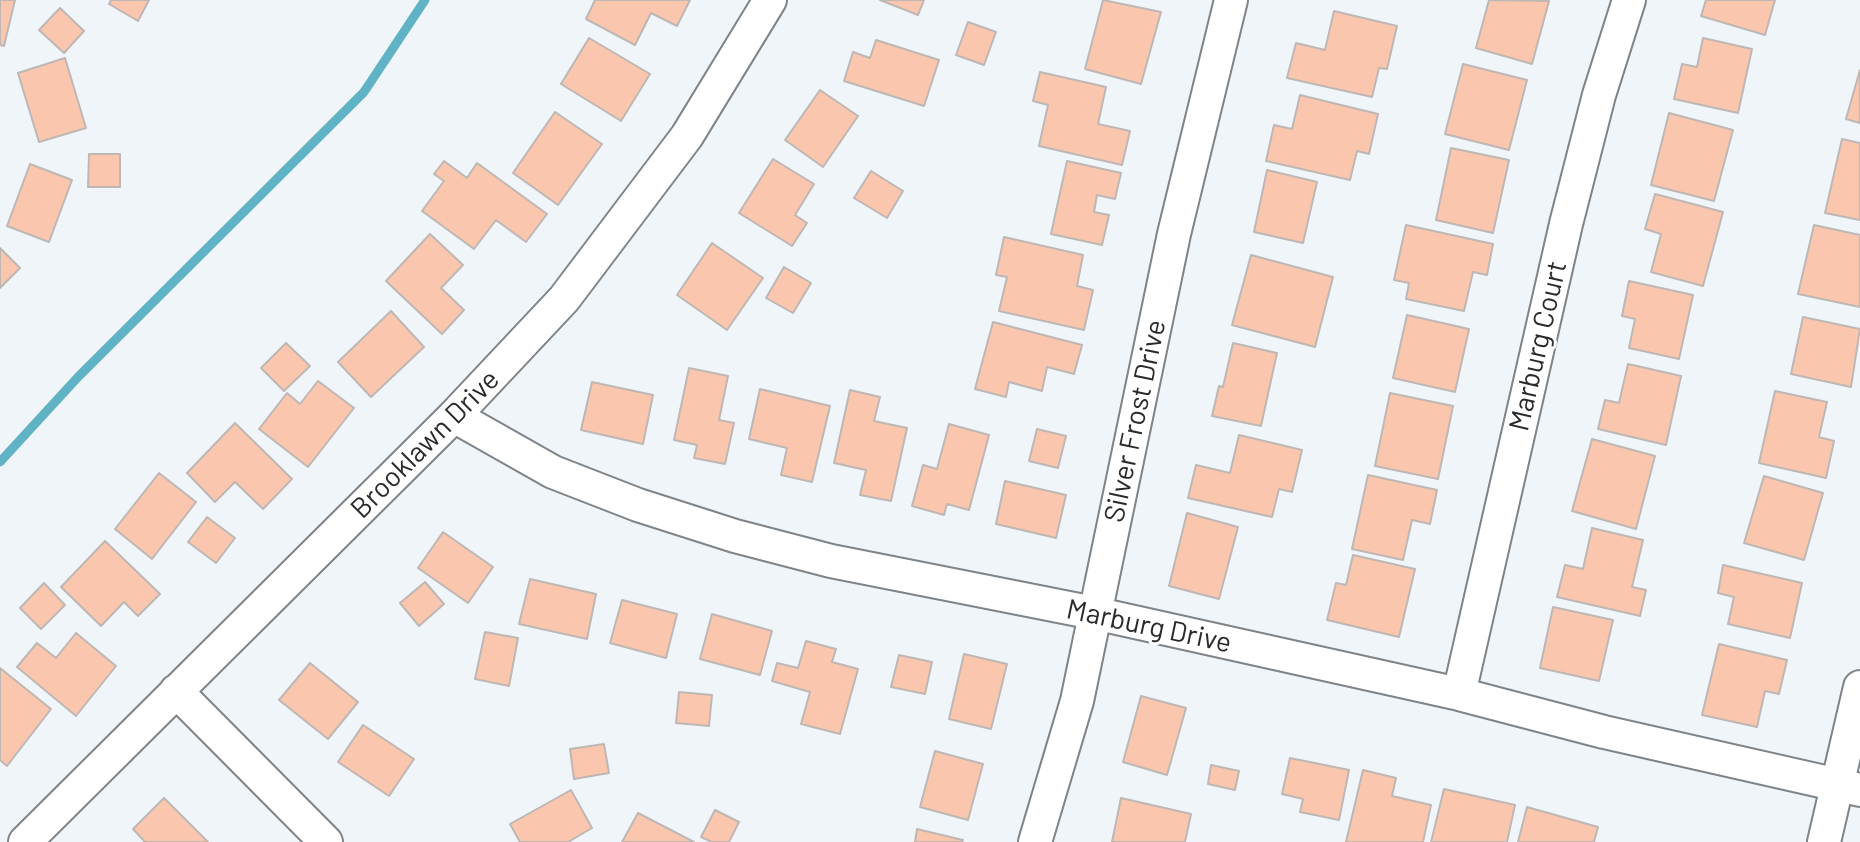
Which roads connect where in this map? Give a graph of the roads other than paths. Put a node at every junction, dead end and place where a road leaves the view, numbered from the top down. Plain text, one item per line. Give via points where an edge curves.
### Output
1 (770, 0) edge
2 (1231, 0) edge
3 (1629, 0) edge
4 (454, 416) junction
5 (1094, 613) junction
6 (1860, 687) edge
7 (176, 691) junction
8 (1459, 694) junction
9 (1849, 787) edge
10 (25, 842) edge
11 (326, 842) edge
12 (1035, 842) edge
13 (1824, 842) edge

1 - 4 street, Brooklawn Drive via 687,136 614,237 564,299
2 - 5 street, Silver Frost Drive via 1174,234
3 - 8 street, Marburg Court via 1566,224
4 - 5 street, Marburg Drive via 553,472 735,536 831,561
4 - 7 street, Brooklawn Drive
5 - 8 street, Marburg Drive
5 - 12 street, Silver Frost Drive via 1077,701
6 - 9 street
7 - 10 street, Brooklawn Drive
7 - 11 street
8 - 9 street, Marburg Drive
9 - 13 street

